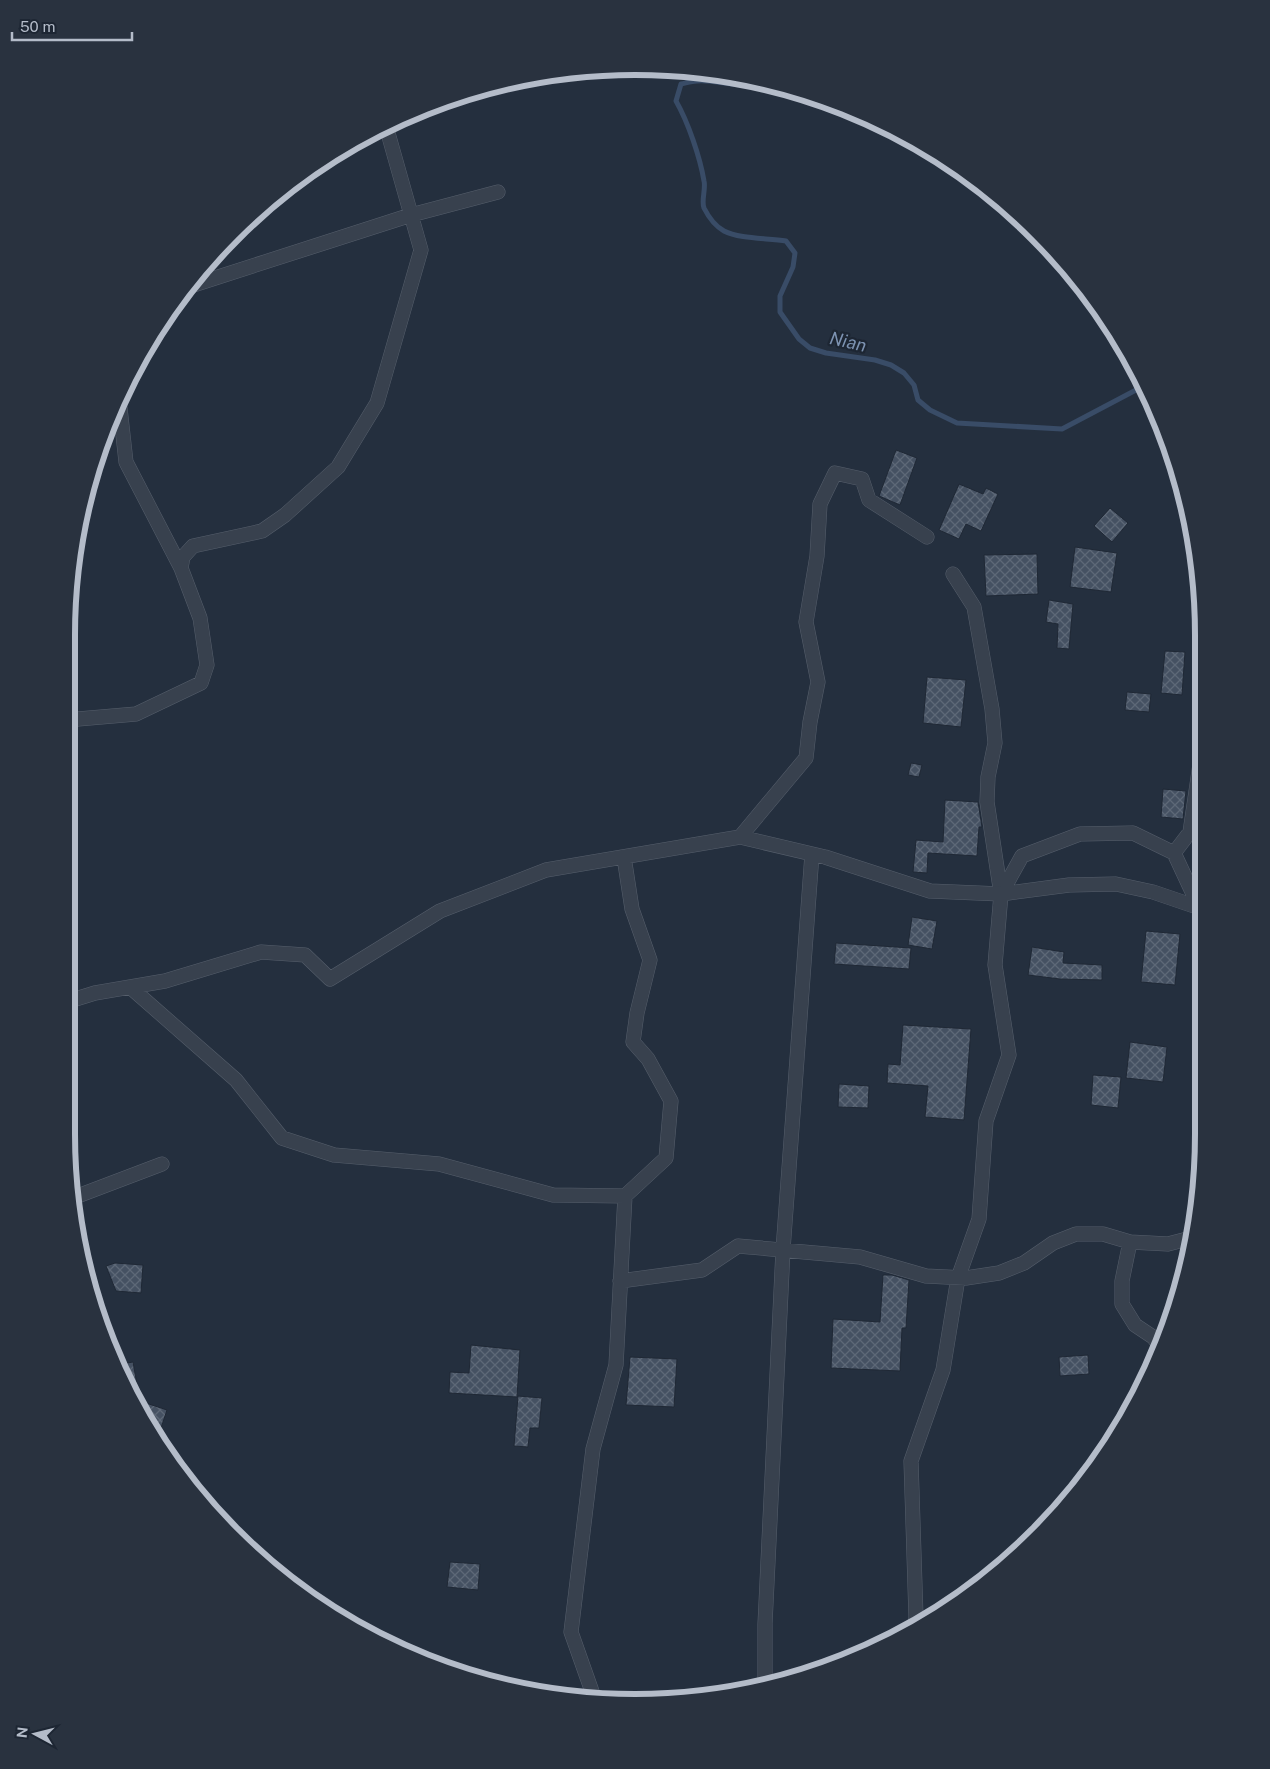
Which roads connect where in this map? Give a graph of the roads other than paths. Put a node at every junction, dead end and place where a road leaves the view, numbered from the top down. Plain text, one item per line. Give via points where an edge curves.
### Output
1 (388, 133) edge
2 (498, 192) dead end
3 (411, 215) junction
4 (200, 283) edge
5 (121, 415) edge
6 (927, 537) dead end
7 (181, 568) junction
8 (953, 574) dead end
9 (75, 720) edge
10 (1195, 828) edge
11 (740, 837) junction
12 (1174, 853) junction
13 (812, 854) junction
14 (624, 857) junction
15 (1001, 894) junction
16 (1195, 899) edge
17 (1195, 908) edge
18 (130, 987) junction
19 (75, 999) edge
20 (162, 1164) dead end
21 (79, 1196) edge
22 (625, 1196) junction
23 (1185, 1240) edge
24 (1130, 1242) junction
25 (783, 1250) junction
26 (958, 1278) junction
27 (620, 1281) junction
28 (1155, 1339) edge
29 (916, 1619) edge
30 (765, 1678) edge
31 (592, 1692) edge

1 - 3 street
2 - 3 street
3 - 4 street
3 - 7 street via 421,250 377,404 338,467 285,515 262,531 193,546 183,557
5 - 7 street via 126,462
6 - 11 street via 868,500 862,479 835,473 820,504 817,556 806,622 818,682 806,758
7 - 9 street via 200,618 207,665 201,683 136,714
8 - 15 street via 974,607 992,709 995,743 987,802
10 - 12 street
11 - 13 street
11 - 14 street
12 - 15 street via 1133,833 1080,834 1022,856
12 - 16 street
13 - 15 street via 930,891
13 - 25 street
14 - 18 street via 546,870 440,911 330,979 305,956 261,952 165,981
14 - 22 street via 632,909 650,960 636,1014 633,1042 648,1059 671,1101 666,1158
15 - 17 street via 1069,884 1116,884 1153,892
15 - 26 street via 995,965 1009,1055 986,1121 979,1219
18 - 19 street
18 - 22 street via 236,1080 282,1138 334,1155 439,1164 553,1195
20 - 21 street
22 - 27 street
23 - 24 street via 1168,1244
24 - 26 street via 1104,1234 1076,1234 1000,1273
24 - 28 street via 1122,1281 1122,1304 1135,1325
25 - 26 street via 860,1257 926,1276
25 - 27 street via 738,1246 702,1270
25 - 30 street
26 - 29 street via 943,1370 911,1461
27 - 31 street via 616,1365 593,1449 571,1632

